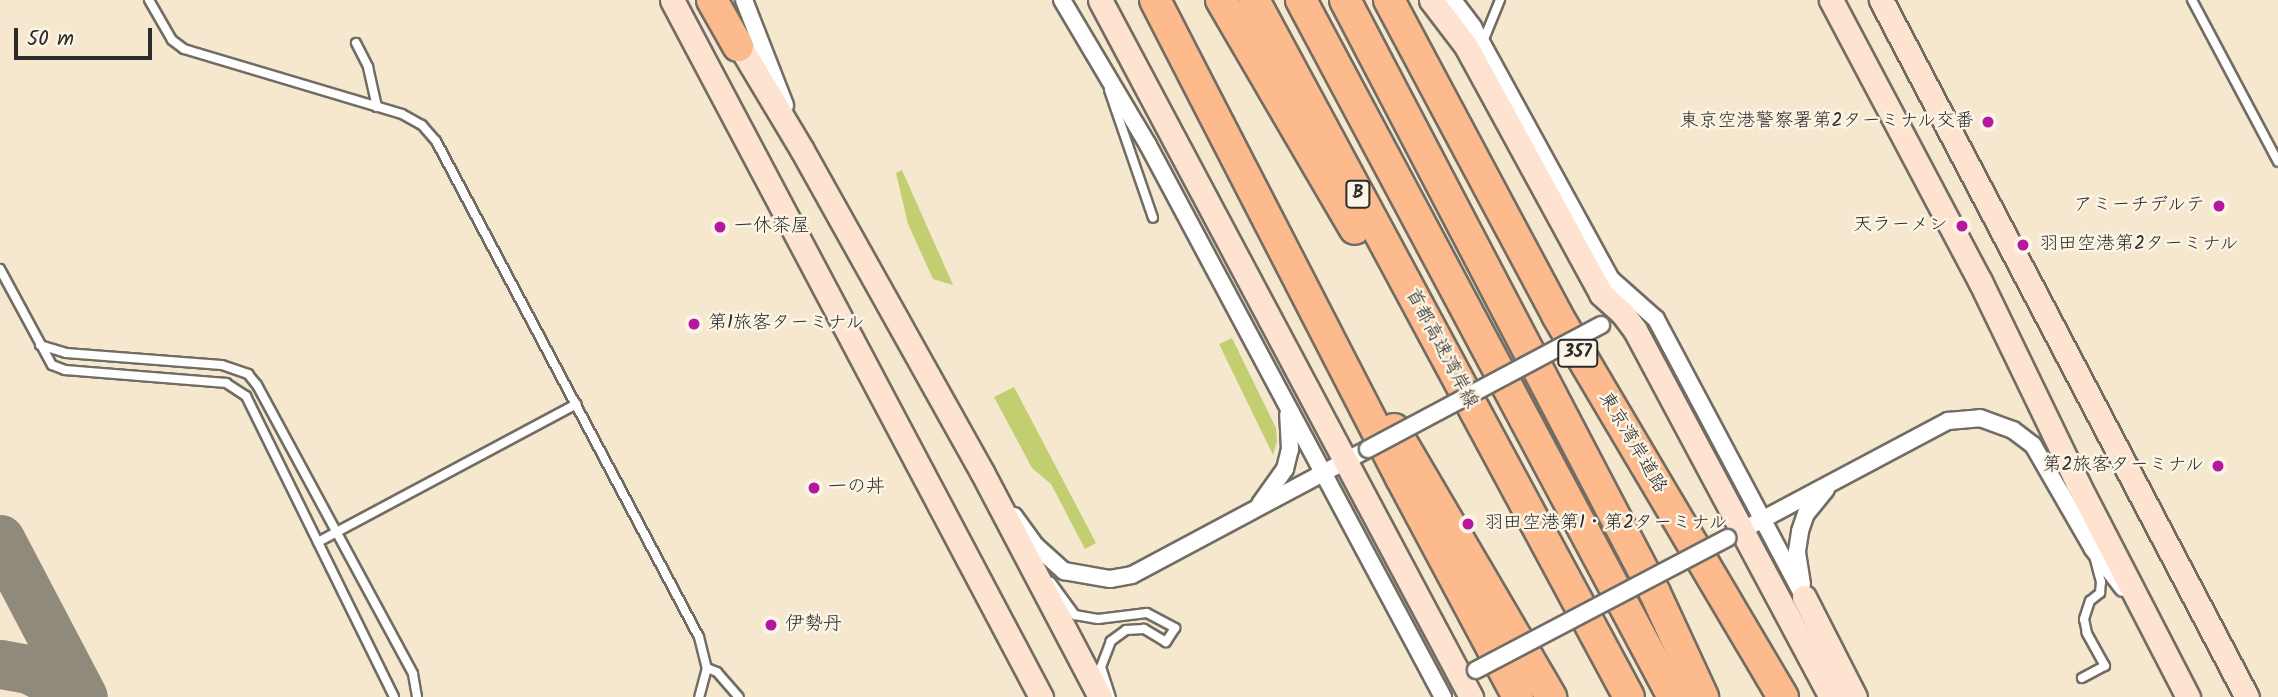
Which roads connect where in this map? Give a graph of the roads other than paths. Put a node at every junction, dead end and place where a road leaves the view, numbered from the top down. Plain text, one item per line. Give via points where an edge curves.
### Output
1 (149, 0) edge
2 (672, 0) edge
3 (681, 0) edge
4 (712, 0) edge
5 (719, 0) edge
6 (744, 0) edge
7 (1100, 0) edge
8 (1155, 0) edge
9 (1221, 0) edge
10 (1254, 0) edge
11 (1301, 0) edge
12 (1345, 0) edge
13 (1389, 0) edge
14 (1431, 0) edge
15 (1453, 0) edge
16 (1500, 0) edge
17 (1831, 0) edge
18 (1881, 0) edge
19 (2192, 0) edge
20 (1066, 4) edge
21 (695, 40) junction
22 (356, 43) dead end
23 (1482, 44) junction
24 (738, 46) junction
25 (1100, 64) junction
26 (377, 107) junction
27 (802, 150) junction
28 (2278, 162) edge
29 (1153, 218) dead end
30 (0, 269) edge
31 (1623, 314) junction
32 (40, 345) junction
33 (1345, 366) junction
34 (1462, 388) junction
35 (1286, 401) junction
36 (576, 404) junction
37 (1346, 461) junction
38 (982, 472) junction
39 (1324, 474) junction
40 (1832, 482) junction
41 (1254, 511) junction
42 (1744, 529) junction
43 (337, 532) junction
44 (318, 542) junction
45 (2093, 549) junction
46 (1032, 568) junction
47 (1804, 597) junction
48 (2145, 616) junction
49 (707, 668) junction
50 (2082, 678) dead end
51 (1470, 681) edge
52 (1437, 695) edge
53 (394, 697) edge
54 (417, 697) edge
55 (699, 697) edge
56 (739, 697) edge
57 (1041, 697) edge
58 (1100, 697) edge
59 (1111, 697) edge
60 (1518, 697) edge
61 (1551, 697) edge
62 (1629, 697) edge
63 (1674, 697) edge
64 (1703, 697) edge
65 (1783, 697) edge
66 (1831, 697) edge
67 (1855, 697) edge
68 (2188, 697) edge
69 (2247, 697) edge

1 - 26 lane via 172,40 184,49
2 - 21 street
3 - 21 street
4 - 24 highway
5 - 24 street
6 - 27 street
7 - 37 street
8 - 33 highway
9 - 34 highway via 1423,346
10 - 34 highway, 首都高速湾岸線 / B
11 - 63 highway, B
12 - 64 highway via 1656,593
13 - 65 highway, 東京湾岸道路 / 357 via 1557,315
14 - 31 street via 1466,46 1601,294
15 - 23 street
16 - 23 lane
17 - 48 street via 1976,274
18 - 69 street, bridge
19 - 28 lane
20 - 25 street
21 - 57 street
22 - 26 lane via 368,67
23 - 42 street via 1611,279 1656,320
24 - 27 street
25 - 29 lane
25 - 35 street
26 - 36 lane via 422,125 436,141
27 - 38 street
30 - 32 lane
31 - 37 street, bridge
31 - 42 street
32 - 43 lane via 66,353 222,365 248,374
32 - 44 lane via 52,365 65,370 210,380 237,388 246,396
33 - 60 highway
33 - 61 highway via 1377,402 1418,465
34 - 62 highway, 首都高速湾岸線 / B
35 - 39 street
35 - 41 street via 1291,430 1285,469
36 - 43 lane
36 - 49 lane via 699,637
37 - 39 street
37 - 51 street
38 - 41 street via 1049,560 1064,571 1110,579 1132,575
38 - 46 street
39 - 41 street
39 - 52 street
40 - 42 street
40 - 45 street via 1948,421 1980,418 1999,423 2033,445
40 - 47 street via 1806,514 1800,531 1797,551
42 - 47 street
42 - 51 street, bridge
42 - 66 street
43 - 44 lane
43 - 54 lane via 413,674
44 - 53 lane
45 - 48 street
45 - 50 lane via 2100,593 2090,601 2084,619 2105,666
46 - 58 street
46 - 59 lane via 1049,579 1075,615 1098,619 1147,613 1175,628 1166,642 1144,629 1126,630 1111,641 1101,667
47 - 67 street
48 - 68 street
49 - 55 lane
49 - 56 lane via 717,672
51 - 52 street

